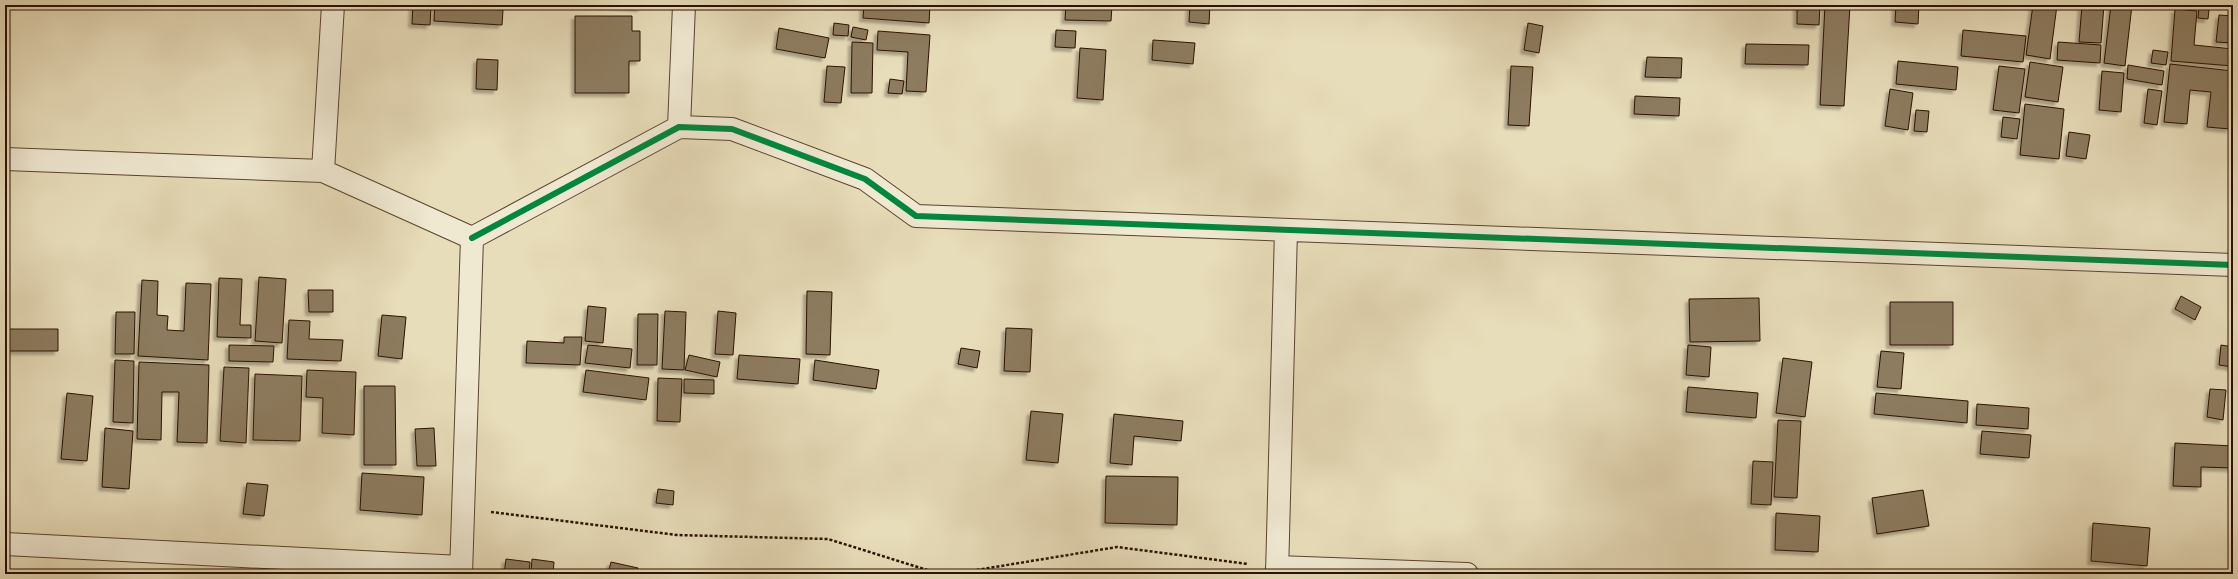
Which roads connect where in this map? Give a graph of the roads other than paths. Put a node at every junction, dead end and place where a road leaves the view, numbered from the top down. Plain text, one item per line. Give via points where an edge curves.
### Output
1 (333, 5) edge
2 (684, 5) edge
3 (679, 127) junction
4 (5, 159) edge
5 (323, 171) junction
6 (1286, 230) junction
7 (472, 238) junction
8 (2233, 266) edge
9 (5, 544) edge
10 (461, 571) edge
11 (1277, 571) edge
12 (1467, 574) edge

1 - 5 street
2 - 3 street
3 - 6 street via 732,129 865,179 916,216
3 - 7 street
4 - 5 street
5 - 7 street
6 - 8 street
6 - 11 street
7 - 10 street
9 - 10 street
11 - 12 street

